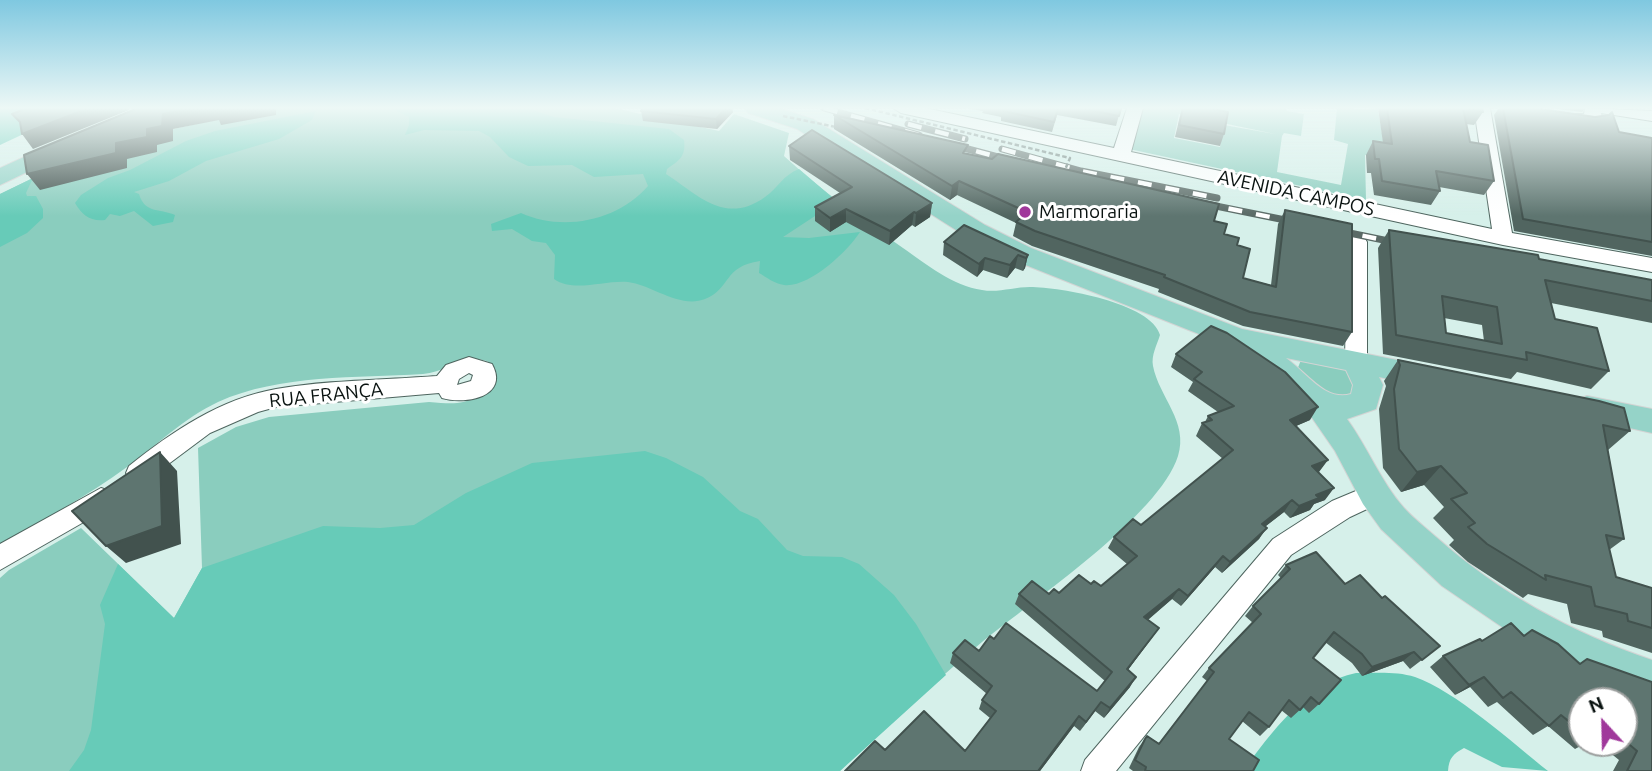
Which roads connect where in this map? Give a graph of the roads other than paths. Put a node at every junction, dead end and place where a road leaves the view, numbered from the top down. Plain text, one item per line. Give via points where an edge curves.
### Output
1 (70, 144) edge
2 (838, 144) edge
3 (1069, 144) edge
4 (1124, 144) edge
5 (1488, 144) edge
6 (1121, 155) junction
7 (0, 178) edge
8 (1503, 238) junction
9 (1357, 242) dead end
10 (1652, 265) edge
11 (1356, 361) junction
12 (1299, 363) junction
13 (1463, 383) edge
14 (445, 384) dead end
15 (1558, 402) edge
16 (1319, 404) junction
17 (1652, 421) edge
18 (1375, 494) junction
19 (0, 558) edge
20 (1652, 678) edge
21 (1096, 771) edge

1 - 7 main road
2 - 12 main road via 1022,254
3 - 6 street, AVENIDA CAMPOS
4 - 6 street
5 - 8 street
6 - 8 street, AVENIDA CAMPOS
8 - 10 street, AVENIDA CAMPOS
9 - 11 street
11 - 12 main road
11 - 13 main road
11 - 16 main road via 1368,384 1366,401 1344,408
12 - 16 main road
14 - 19 street, RUA FRANÇA via 276,398 227,412 184,436 114,491
15 - 17 main road
16 - 18 main road
18 - 20 main road via 1427,552 1506,612 1591,657
18 - 21 street via 1341,509 1282,547

